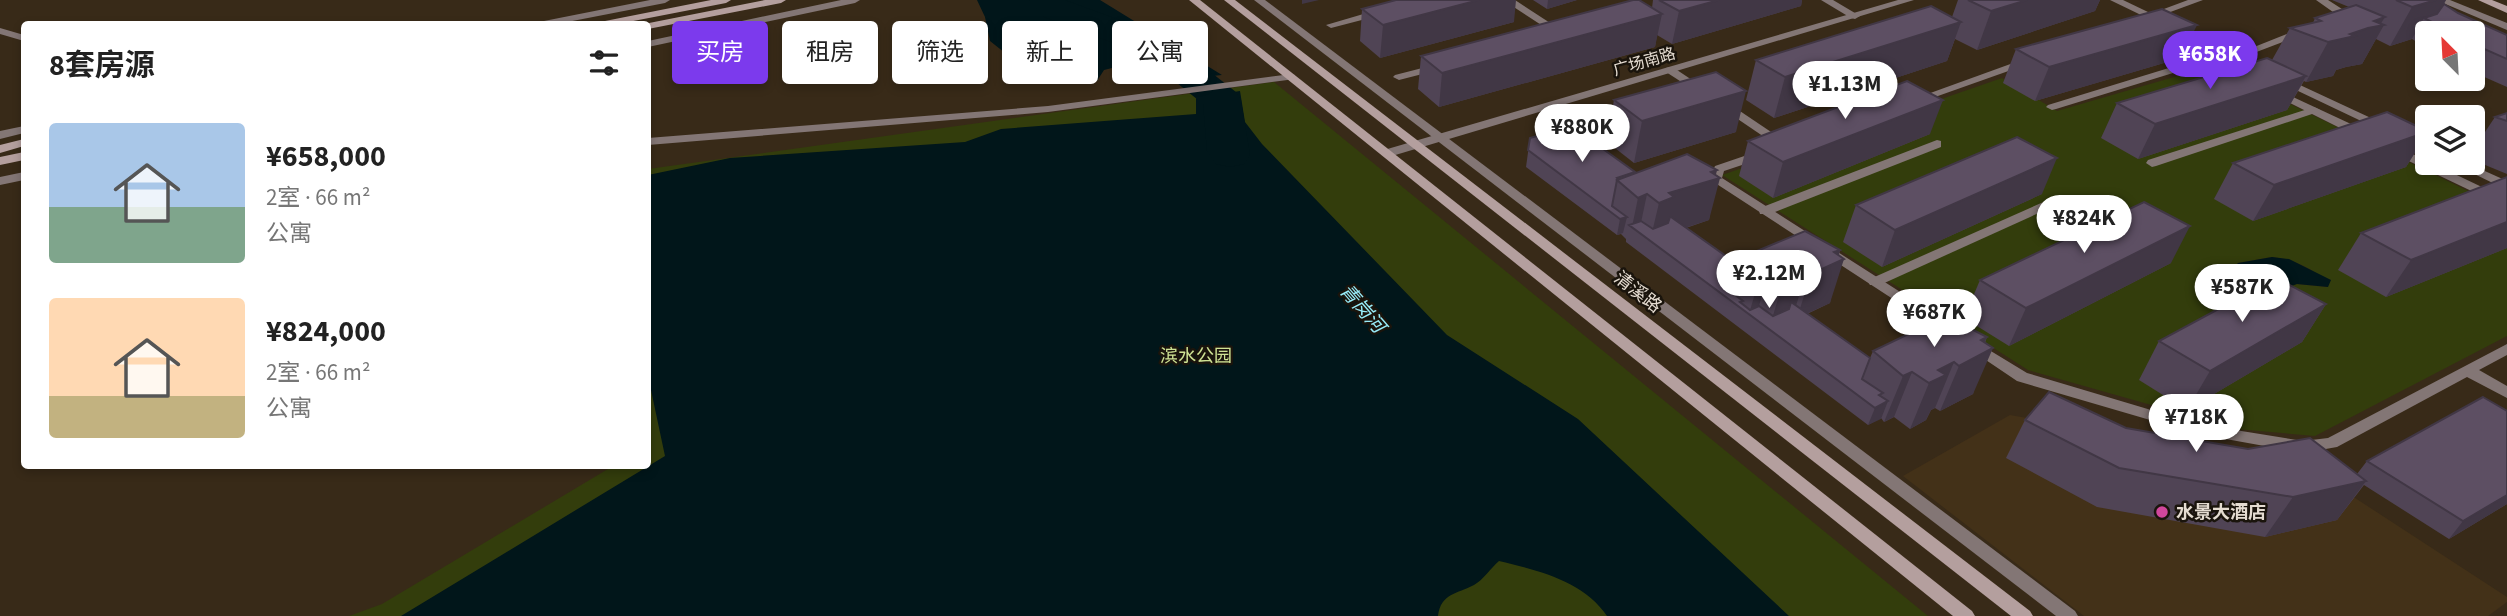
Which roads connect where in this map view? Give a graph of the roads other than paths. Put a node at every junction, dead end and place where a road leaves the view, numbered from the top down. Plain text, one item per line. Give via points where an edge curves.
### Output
1 (665, 0) edge
2 (726, 0) edge
3 (781, 0) edge
4 (855, 0) edge
5 (1194, 0) edge
6 (1229, 0) edge
7 (1259, 0) edge
8 (1508, 0) edge
9 (1826, 0) edge
10 (1909, 0) edge
11 (2115, 0) edge
12 (2198, 0) edge
13 (2321, 0) edge
14 (2441, 0) edge
15 (2483, 0) edge
16 (1392, 9) edge
17 (2507, 9) edge
18 (1855, 16) junction
19 (2149, 16) junction
20 (559, 21) edge
21 (620, 21) edge
22 (651, 25) edge
23 (1331, 25) dead end
24 (2507, 27) edge
25 (1574, 29) edge
26 (0, 31) edge
27 (1561, 33) junction
28 (2151, 33) edge
29 (1547, 36) edge
30 (21, 37) edge
31 (651, 43) edge
32 (2234, 57) junction
33 (2037, 58) edge
34 (2208, 59) junction
35 (1453, 62) edge
36 (1670, 70) junction
37 (1291, 76) junction
38 (1399, 77) dead end
39 (1905, 104) edge
40 (2052, 107) dead end
41 (2314, 110) junction
42 (21, 131) edge
43 (0, 135) edge
44 (1441, 137) junction
45 (651, 142) edge
46 (2415, 142) edge
47 (1417, 144) junction
48 (1937, 144) dead end
49 (21, 145) edge
50 (0, 149) edge
51 (1388, 153) junction
52 (21, 157) edge
53 (0, 161) edge
54 (2152, 163) dead end
55 (2484, 175) edge
56 (21, 177) edge
57 (0, 181) edge
58 (2507, 186) edge
59 (2048, 204) dead end
60 (2507, 204) edge
61 (1765, 211) junction
62 (1875, 282) junction
63 (2507, 349) edge
64 (2467, 370) junction
65 (2507, 393) edge
66 (1966, 616) edge
67 (2024, 616) edge
68 (2069, 616) edge

1 - 20 street
2 - 21 main road
3 - 22 main road
4 - 31 street
5 - 37 main road
6 - 47 main road, 清溪路
7 - 44 street
8 - 27 street
9 - 18 street
10 - 18 street, 广场南路
11 - 19 street
12 - 19 street
13 - 32 street via 2338,11 2336,19
14 - 24 street
15 - 17 main road
16 - 23 street
18 - 36 street, 广场南路
19 - 32 street
25 - 27 street
26 - 30 street
27 - 29 street
28 - 34 street
32 - 46 street
33 - 39 street
34 - 40 street
34 - 41 street
35 - 38 street
36 - 44 street, 广场南路
36 - 61 street via 1792,143 1720,169 1715,179
37 - 45 street via 1048,109
37 - 51 main road
41 - 54 street
41 - 60 street
42 - 43 street
44 - 47 street, 广场南路
44 - 68 street
47 - 51 street, 广场南路
47 - 67 main road, 清溪路
48 - 61 street
49 - 50 main road
51 - 66 main road
52 - 53 main road
55 - 58 street
56 - 57 street
59 - 62 street
61 - 62 street
62 - 64 street via 2022,377 2198,429 2303,447 2331,443
63 - 64 street
64 - 65 street

